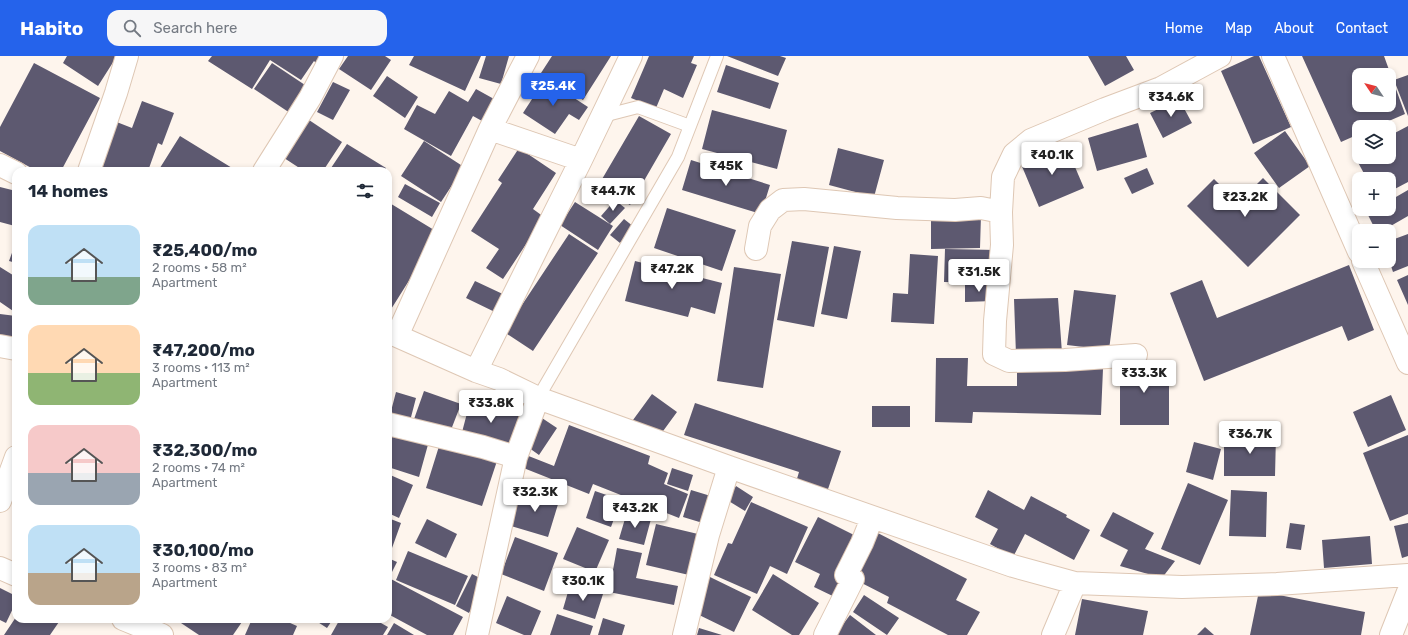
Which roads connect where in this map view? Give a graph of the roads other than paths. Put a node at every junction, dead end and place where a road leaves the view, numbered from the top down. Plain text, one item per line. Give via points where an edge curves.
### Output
1 (127, 56) edge
2 (332, 56) edge
3 (528, 56) edge
4 (631, 56) edge
5 (717, 56) edge
6 (1220, 56) edge
7 (1273, 56) edge
8 (603, 116) junction
9 (690, 126) junction
10 (490, 129) junction
11 (581, 160) junction
12 (0, 165) edge
13 (90, 167) edge
14 (267, 167) edge
15 (12, 171) edge
16 (1001, 212) junction
17 (1352, 236) edge
18 (756, 249) dead end
19 (1366, 268) edge
20 (392, 334) edge
21 (0, 346) edge
22 (12, 348) edge
23 (1136, 355) dead end
24 (1408, 362) edge
25 (476, 371) junction
26 (538, 398) junction
27 (392, 425) edge
28 (516, 457) junction
29 (728, 467) junction
30 (12, 468) edge
31 (0, 501) edge
32 (872, 518) junction
33 (0, 568) edge
34 (12, 572) edge
35 (1408, 575) edge
36 (1075, 583) junction
37 (1408, 592) edge
38 (133, 623) edge
39 (162, 635) edge
40 (477, 635) edge
41 (684, 635) edge
42 (825, 635) edge
43 (1053, 635) edge
44 (1391, 635) edge

1 - 13 street
2 - 14 street via 310,98
3 - 10 street
4 - 8 street
5 - 9 lane
6 - 16 street via 1161,88 1031,140 1014,154 1003,177
7 - 17 street
8 - 9 lane via 638,107
8 - 11 street
9 - 26 lane via 678,157
10 - 11 street
10 - 20 street
11 - 25 street
12 - 15 street
16 - 18 street via 981,208 897,208 804,199 783,200 770,210 760,226
16 - 23 street via 1002,245 994,354 1009,362
19 - 24 street
20 - 25 street
21 - 22 street
25 - 26 street
26 - 28 street
26 - 29 street
27 - 28 street
28 - 40 street
29 - 32 street
29 - 41 street via 708,535
30 - 31 street
32 - 36 street via 1013,566
32 - 42 street via 846,575 853,579
33 - 34 street
35 - 36 street via 1182,587
36 - 43 street
37 - 44 street
38 - 39 street

